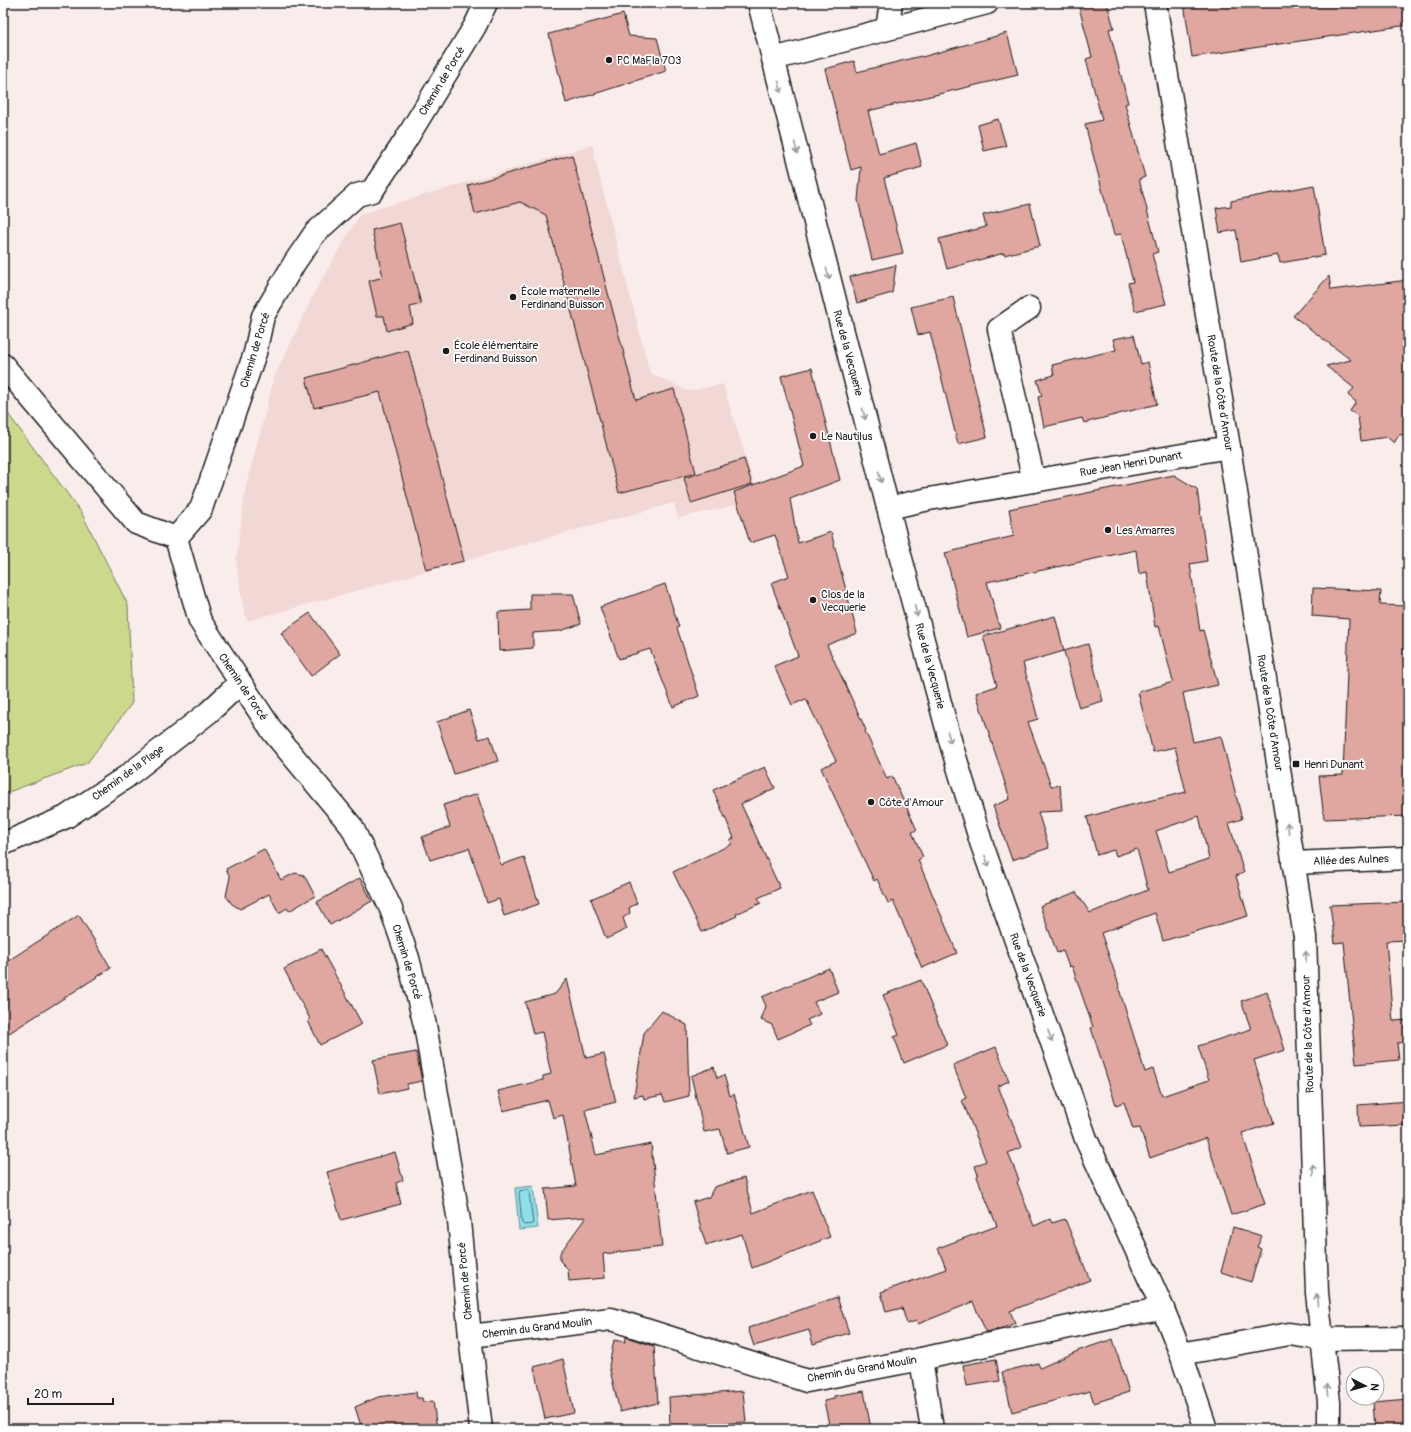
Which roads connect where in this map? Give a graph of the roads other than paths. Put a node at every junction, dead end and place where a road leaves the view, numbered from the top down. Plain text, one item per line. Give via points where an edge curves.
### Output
1 (486, 3) edge
2 (759, 3) edge
3 (891, 3) edge
4 (987, 3) edge
5 (1155, 3) edge
6 (887, 29) junction
7 (773, 59) junction
8 (1029, 308) dead end
9 (3, 365) edge
10 (1229, 447) junction
11 (1034, 481) junction
12 (888, 508) junction
13 (176, 538) junction
14 (240, 683) junction
15 (3, 844) edge
16 (1408, 858) edge
17 (1293, 863) junction
18 (1163, 1309) junction
19 (470, 1336) junction
20 (1408, 1338) edge
21 (1321, 1339) junction
22 (1181, 1354) junction
23 (921, 1359) junction
24 (481, 1429) edge
25 (932, 1429) edge
26 (1206, 1429) edge
27 (1329, 1429) edge

1 - 13 street, Chemin de Porcé via 467,40 372,191 357,195 315,233 263,316 256,353 201,510
2 - 7 street, Rue de la Vecquerie
3 - 6 street
4 - 6 street
5 - 10 street, Route de la Côte d'Amour
6 - 7 street
7 -> 12 street, Rue de la Vecquerie
8 - 11 street via 999,329
9 - 13 street via 136,523
10 - 11 street, Rue Jean Henri Dunant
17 -> 10 street, Route de la Côte d'Amour
11 - 12 street, Rue Jean Henri Dunant
12 -> 18 street, Rue de la Vecquerie via 952,747 981,842 1086,1139
13 - 14 street, Chemin de Porcé via 200,621
14 - 15 street, Chemin de la Plage via 209,712 126,777 66,817
14 - 19 street, Chemin de Porcé via 273,732 352,827 391,909 408,958 425,1025 459,1221
16 - 17 street, Allée des Aulnes
21 -> 17 street, Route de la Côte d'Amour via 1317,1293 1305,937
18 - 22 street
18 - 23 street, Chemin du Grand Moulin
19 - 23 street, Chemin du Grand Moulin via 611,1319 807,1381
19 - 24 street, Chemin de Porcé
20 - 21 street
21 - 22 street via 1288,1334
27 -> 21 street, Route de la Côte d'Amour via 1329,1402
22 - 26 street
23 - 25 street

